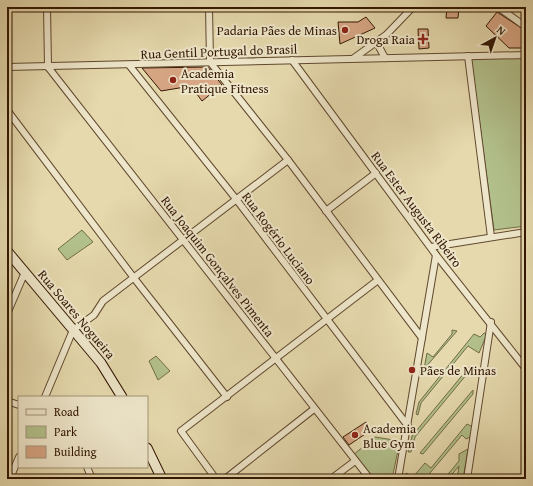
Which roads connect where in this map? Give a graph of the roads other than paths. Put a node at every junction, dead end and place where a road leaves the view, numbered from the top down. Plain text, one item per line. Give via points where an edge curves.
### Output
1 (47, 7) edge
2 (209, 7) edge
3 (413, 7) edge
4 (498, 7) edge
5 (526, 28) edge
6 (377, 43) junction
7 (526, 55) edge
8 (468, 56) junction
9 (354, 58) junction
10 (385, 58) junction
11 (292, 60) junction
12 (210, 62) junction
13 (129, 65) junction
14 (7, 67) edge
15 (48, 67) junction
16 (7, 110) edge
17 (288, 160) junction
18 (376, 173) junction
19 (236, 199) junction
20 (326, 211) junction
21 (526, 232) edge
22 (491, 237) junction
23 (185, 240) junction
24 (431, 247) junction
25 (7, 250) edge
26 (436, 255) junction
27 (24, 272) junction
28 (134, 278) junction
29 (378, 280) junction
30 (7, 314) edge
31 (326, 320) junction
32 (491, 322) junction
33 (73, 330) junction
34 (422, 338) junction
35 (275, 358) junction
36 (526, 369) edge
37 (45, 396) edge
38 (121, 396) edge
39 (227, 397) junction
40 (7, 401) edge
41 (18, 405) edge
42 (314, 408) junction
43 (408, 426) junction
44 (148, 450) edge
45 (18, 459) edge
46 (355, 461) junction
47 (87, 468) edge
48 (7, 478) edge
49 (92, 479) edge
50 (162, 479) edge
51 (216, 479) edge
52 (225, 479) edge
53 (331, 479) edge
54 (370, 479) edge
55 (398, 479) edge
56 (467, 479) edge

1 - 15 street
2 - 12 street
3 - 6 street via 395,28
4 - 5 street
6 - 9 street
6 - 10 street
7 - 8 street, Rua Gentil Portugal do Brasil
8 - 10 street, Rua Gentil Portugal do Brasil
8 - 22 street
9 - 10 street, Rua Gentil Portugal do Brasil
9 - 11 street, Rua Gentil Portugal do Brasil
11 - 12 street, Rua Gentil Portugal do Brasil
11 - 18 street, Rua Ester Augusta Ribeiro
12 - 13 street, Rua Gentil Portugal do Brasil
12 - 17 street
13 - 15 street, Rua Gentil Portugal do Brasil
13 - 19 street, Rua Rogério Luciano
14 - 15 street, Rua Gentil Portugal do Brasil
15 - 23 street, Rua Joaquim Gonçalves Pimenta
16 - 28 street
17 - 19 street
17 - 20 street
18 - 20 street
18 - 24 street, Rua Ester Augusta Ribeiro
19 - 23 street
19 - 31 street, Rua Rogério Luciano
20 - 29 street
21 - 22 street
22 - 24 street
23 - 28 street
23 - 35 street, Rua Joaquim Gonçalves Pimenta
24 - 26 street, Rua Ester Augusta Ribeiro
25 - 27 street, Rua Soares Nogueira
26 - 32 street, Rua Ester Augusta Ribeiro
26 - 34 street
27 - 30 street
27 - 33 street, Rua Soares Nogueira
28 - 33 street via 103,301 94,315
28 - 39 street
29 - 31 street
29 - 34 street
31 - 35 street
31 - 43 street, Rua Rogério Luciano
32 - 36 street, Rua Ester Augusta Ribeiro
32 - 56 street
33 - 37 street
33 - 38 street, Rua Soares Nogueira via 101,362
34 - 43 street
35 - 39 street
35 - 42 street, Rua Joaquim Gonçalves Pimenta
39 - 51 street via 181,431
40 - 41 street
42 - 46 street, Rua Joaquim Gonçalves Pimenta
42 - 52 street
43 - 55 street
44 - 50 street
45 - 48 street via 11,476
46 - 53 street
46 - 54 street, Rua Joaquim Gonçalves Pimenta
47 - 49 street

